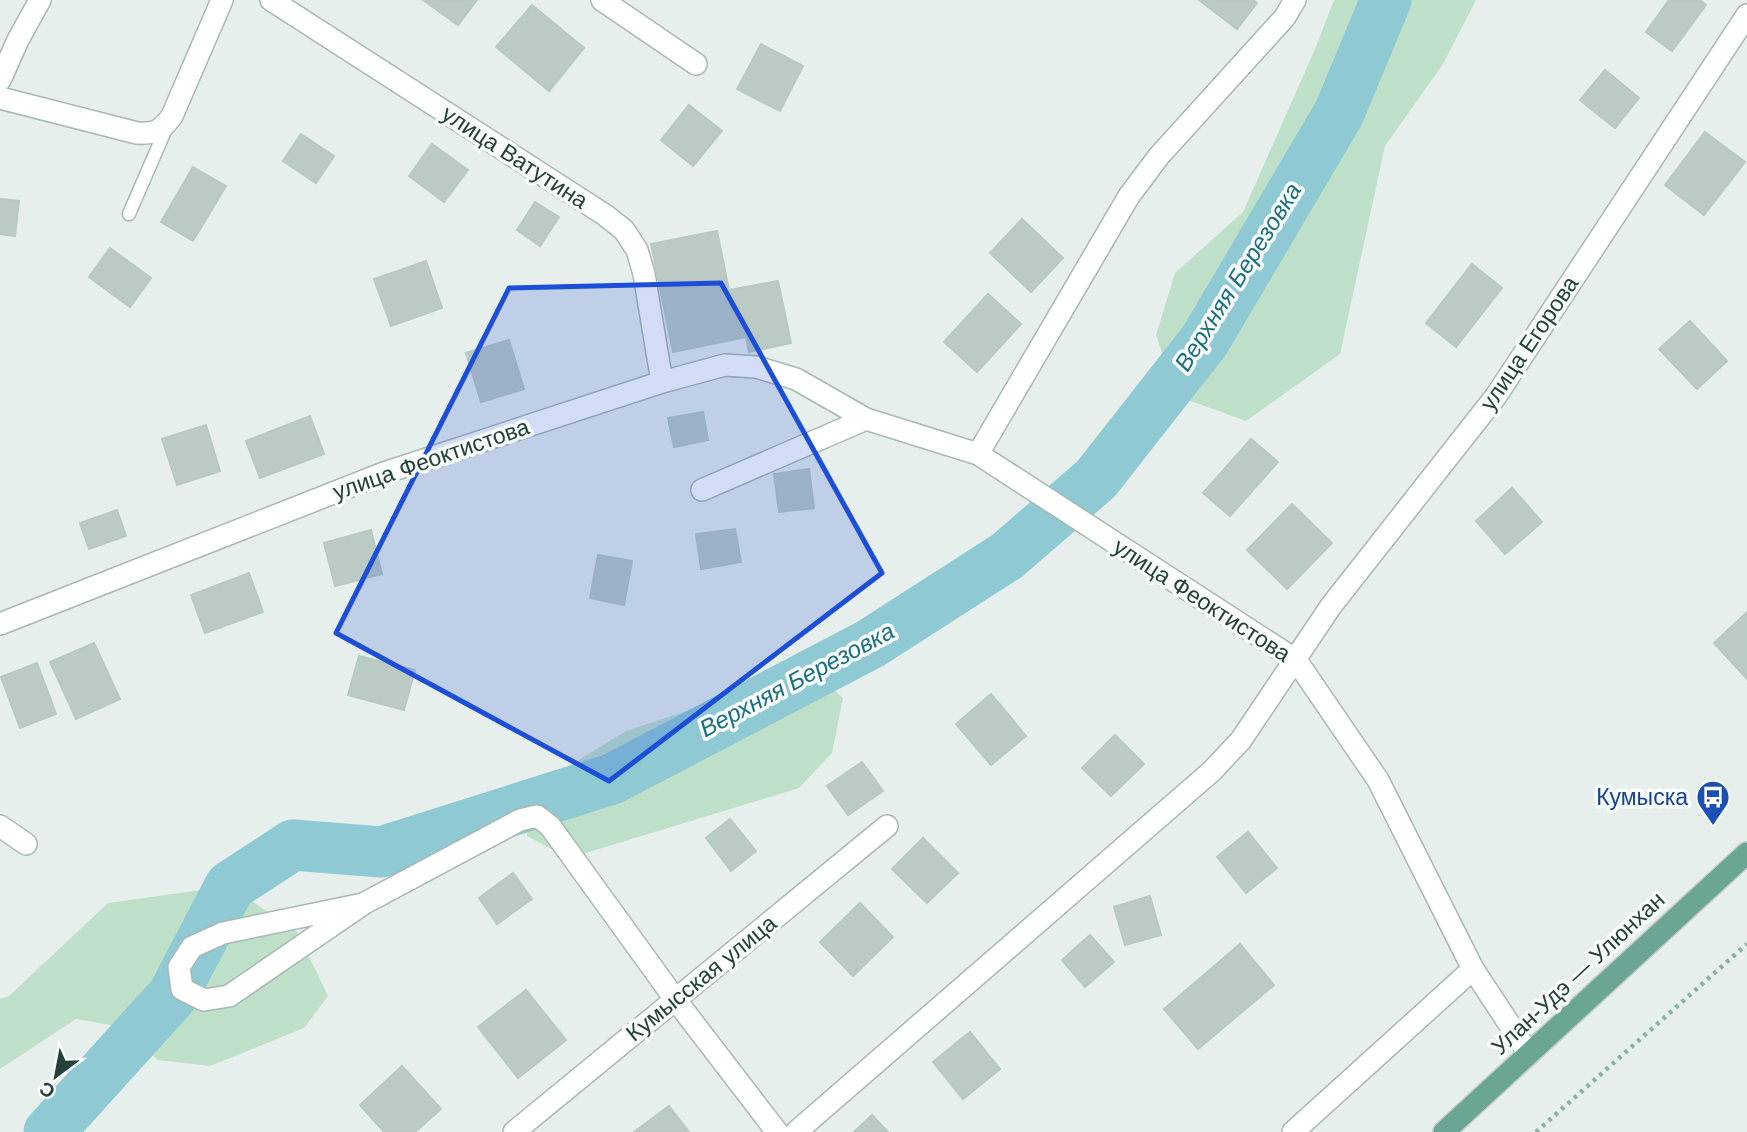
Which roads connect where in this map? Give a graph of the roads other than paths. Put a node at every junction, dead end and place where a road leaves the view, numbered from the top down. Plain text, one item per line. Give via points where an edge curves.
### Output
1 (40, 0) edge
2 (222, 0) edge
3 (271, 0) edge
4 (602, 0) edge
5 (1295, 0) edge
6 (1747, 15) edge
7 (696, 64) dead end
8 (0, 80) edge
9 (0, 98) edge
10 (172, 116) junction
11 (129, 214) dead end
12 (662, 382) junction
13 (866, 419) junction
14 (978, 454) junction
15 (702, 490) dead end
16 (0, 624) edge
17 (1296, 660) junction
18 (0, 826) edge
19 (887, 826) dead end
20 (26, 844) dead end
21 (1747, 853) edge
22 (363, 904) junction
23 (1473, 969) junction
24 (675, 999) junction
25 (1529, 1054) junction
26 (514, 1132) edge
27 (777, 1132) edge
28 (796, 1132) edge
29 (1293, 1132) edge
30 (1444, 1132) edge

1 - 8 street
2 - 10 street
3 - 12 street, улица Ватутина via 624,230 637,250 644,274
4 - 7 street
5 - 14 street via 1285,18 1129,196
6 - 17 street, улица Егорова via 1496,396 1331,606
9 - 10 street via 137,134 163,128
10 - 11 lane
12 - 13 street, улица Феоктистова via 725,365 756,367 796,379
12 - 16 street, улица Феоктистова via 384,473
13 - 14 street, улица Феоктистова
13 - 15 street
14 - 17 street, улица Феоктистова
17 - 23 street, улица Феоктистова via 1378,780
17 - 28 street, улица Егорова via 1241,740 1212,771
18 - 20 street
19 - 24 street, Кумысская улица
21 - 25 main road, Улан-Удэ — Улюнхан
22 - 22 street via 229,996 204,1000 182,989 179,967 192,947 223,933
22 - 24 street via 537,816 550,826
23 - 25 street, улица Феоктистова
23 - 29 street
24 - 26 street, Кумысская улица
24 - 27 street
25 - 30 main road, Улан-Удэ — Улюнхан

